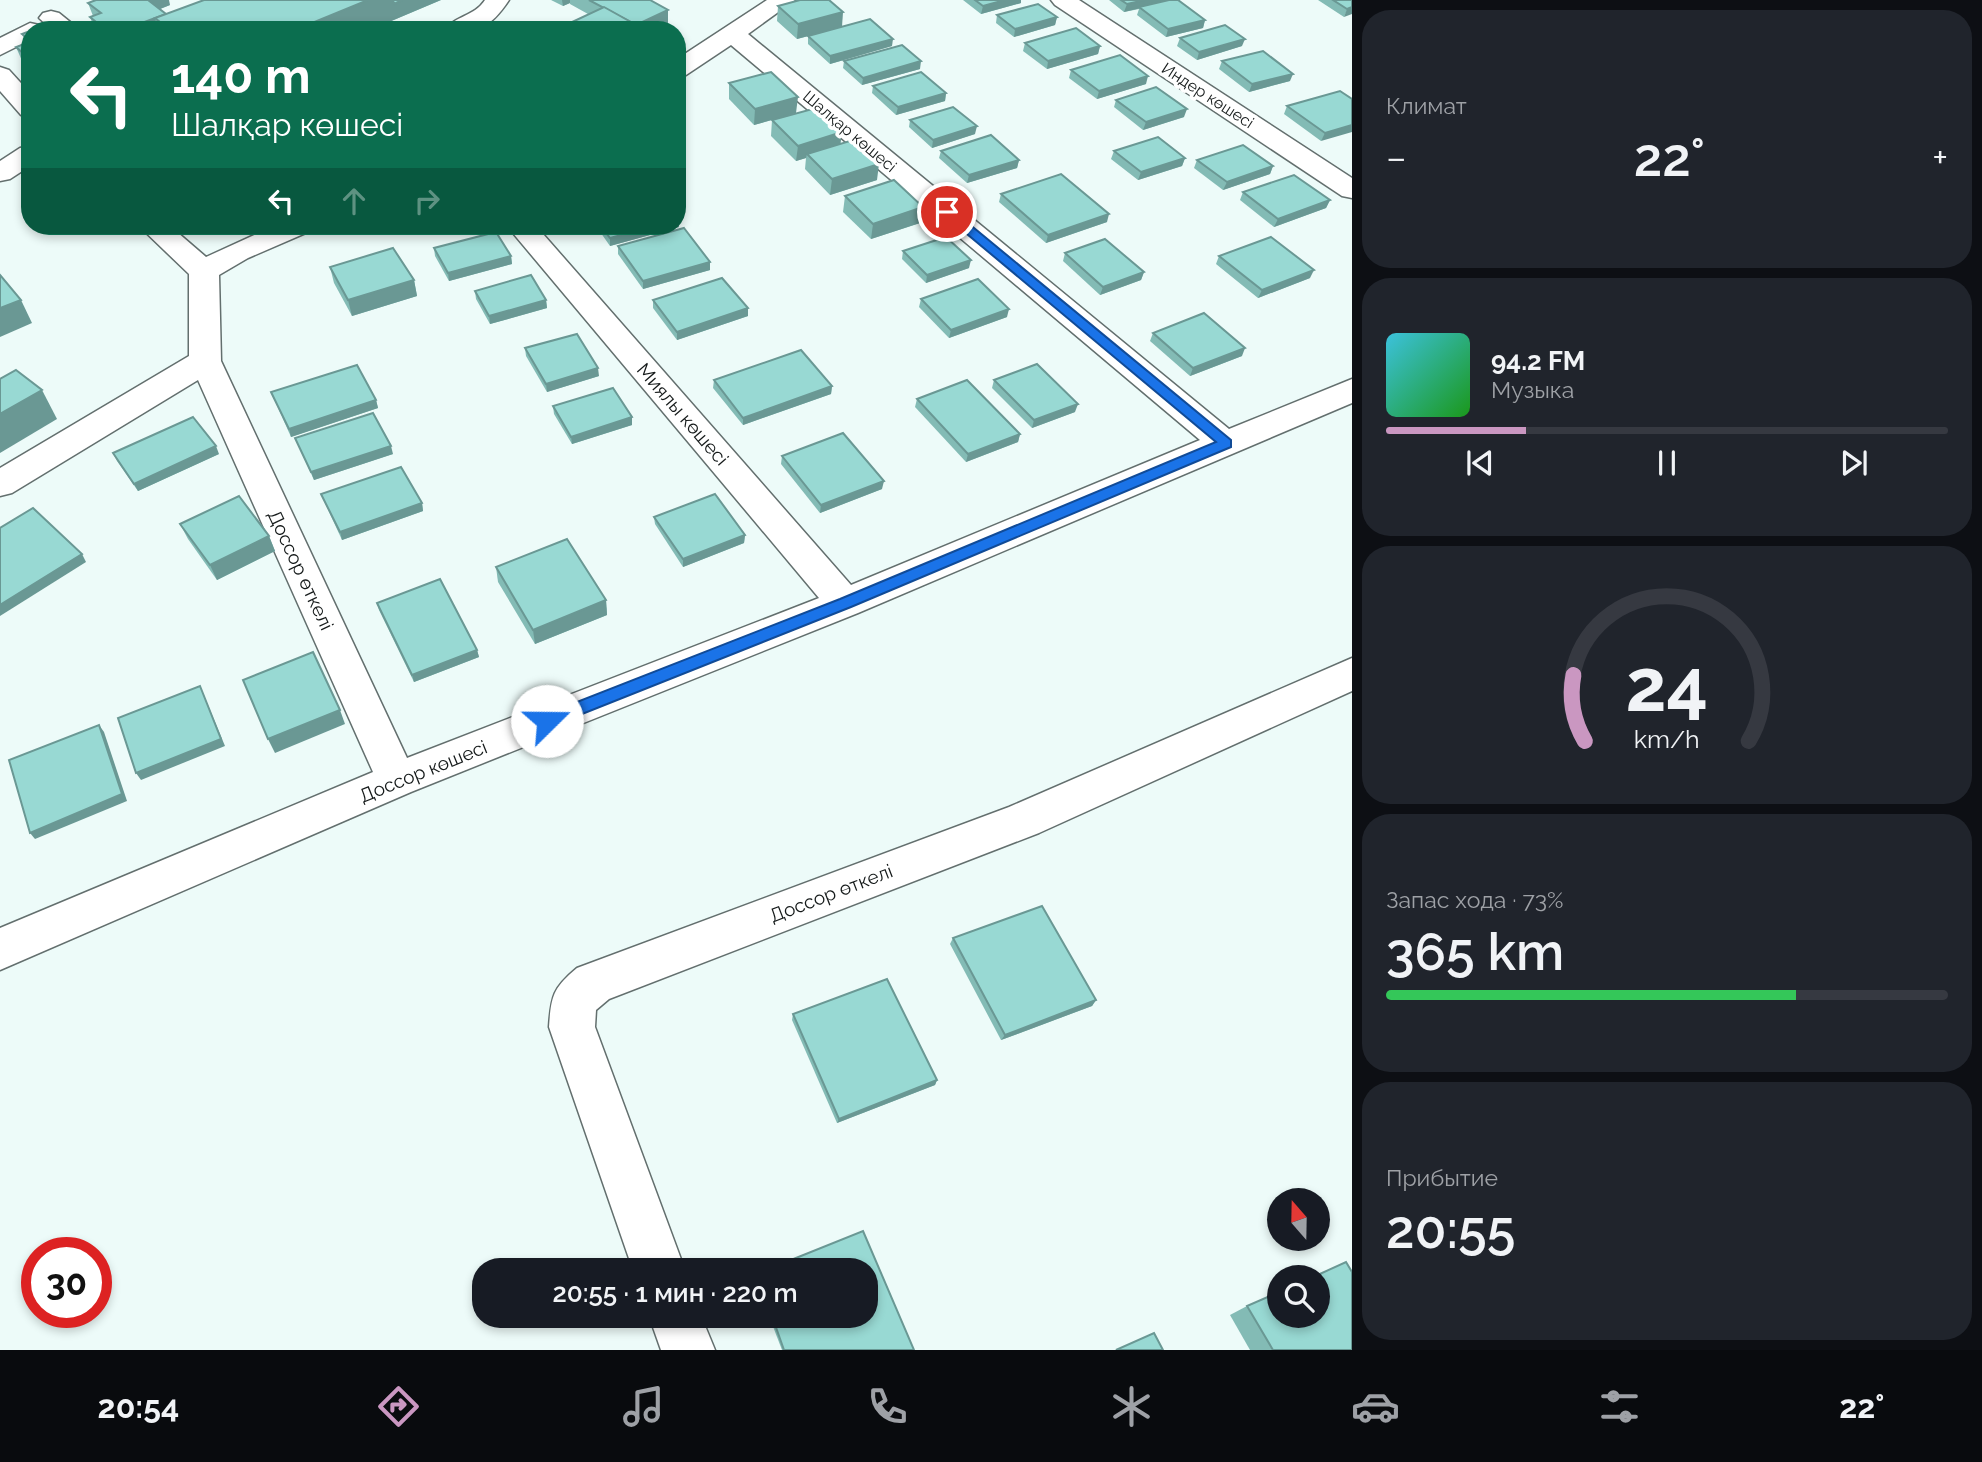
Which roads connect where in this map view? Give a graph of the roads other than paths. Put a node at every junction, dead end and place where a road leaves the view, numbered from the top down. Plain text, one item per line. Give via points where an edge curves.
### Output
1 (497, 0) edge
2 (783, 0) edge
3 (1063, 0) edge
4 (475, 21) edge
5 (733, 34) junction
6 (21, 36) edge
7 (0, 48) edge
8 (686, 64) edge
9 (0, 75) edge
10 (21, 99) edge
11 (21, 160) edge
12 (0, 173) edge
13 (1352, 190) edge
14 (163, 235) edge
15 (277, 235) edge
16 (529, 235) edge
17 (204, 271) junction
18 (205, 361) junction
19 (1352, 390) edge
20 (1226, 443) junction
21 (0, 484) edge
22 (845, 603) junction
23 (1352, 674) edge
24 (397, 780) junction
25 (0, 949) edge
26 (655, 1258) edge
27 (680, 1328) edge
28 (688, 1350) edge

1 - 4 street via 487,15
2 - 5 street
3 - 13 street, Индер көшесі
5 - 8 street
5 - 20 street, Шалқар көшесі
6 - 7 street
9 - 10 street
11 - 12 street
14 - 17 street
15 - 17 street
16 - 22 street, Миялы көшесі
17 - 18 street
18 - 21 street
18 - 24 street, Доссор өткелі
19 - 20 street, Доссор көшесі
20 - 22 street, Доссор көшесі
22 - 24 street, Доссор көшесі
23 - 26 street, Доссор өткелі via 1024,820 593,984 574,1000 572,1027
24 - 25 street, Доссор көшесі
27 - 28 street

